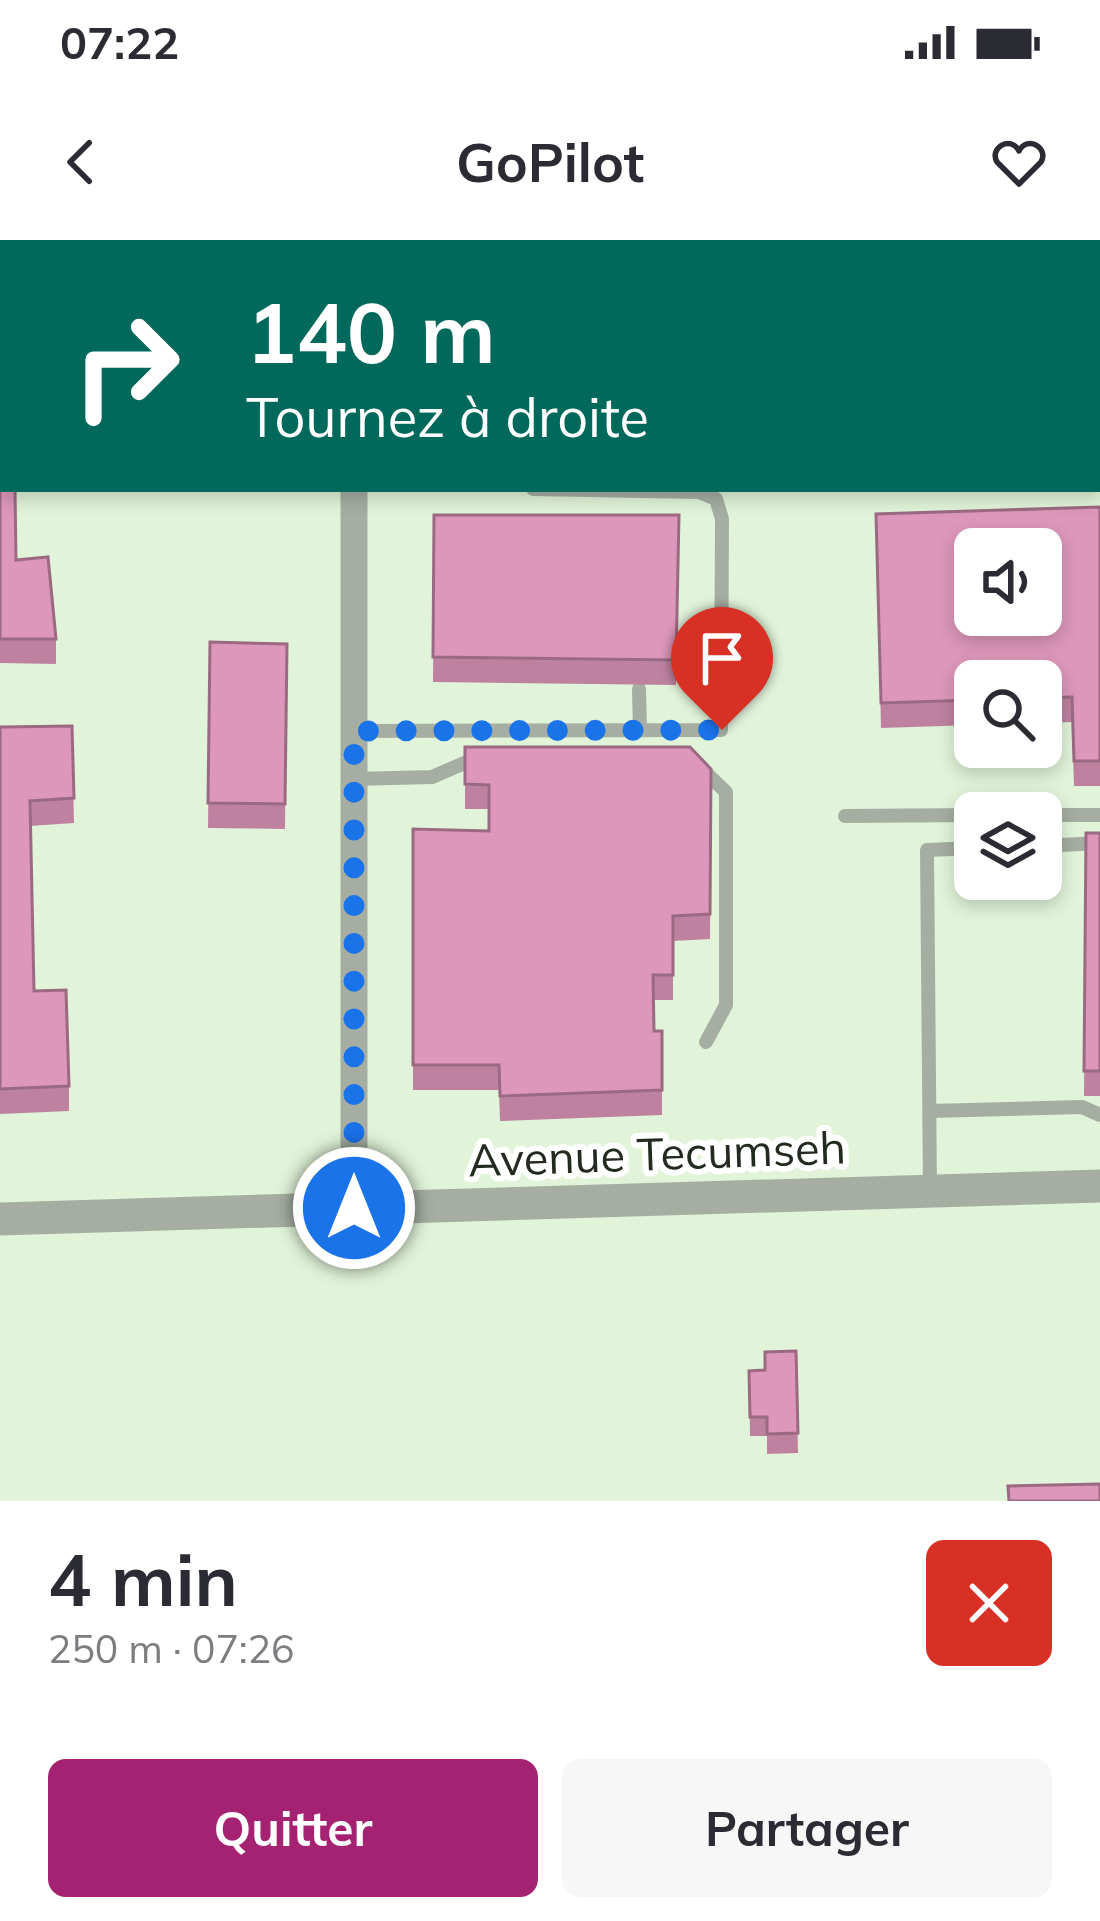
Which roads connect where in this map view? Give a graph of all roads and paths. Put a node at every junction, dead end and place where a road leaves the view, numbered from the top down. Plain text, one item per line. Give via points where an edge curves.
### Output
1 (354, 492) edge
2 (699, 492) edge
3 (640, 689) dead end
4 (640, 730) junction
5 (354, 731) junction
6 (491, 761) edge
7 (694, 761) edge
8 (354, 778) junction
9 (954, 815) edge
10 (1062, 815) edge
11 (1100, 815) edge
12 (845, 816) dead end
13 (1100, 843) edge
14 (1062, 844) edge
15 (954, 849) edge
16 (706, 1042) dead end
17 (930, 1111) junction
18 (1100, 1115) edge
19 (1100, 1186) edge
20 (930, 1191) junction
21 (354, 1208) junction
22 (0, 1219) edge

1 - 5 street
2 - 4 lane via 720,506 722,730
3 - 4 lane
4 - 5 lane
5 - 8 street
6 - 8 lane via 432,777
7 - 16 lane via 725,792 726,1005
8 - 21 street
9 - 12 lane
10 - 11 lane
13 - 14 lane
15 - 17 lane via 927,850
17 - 18 lane via 1082,1107
17 - 20 lane
19 - 20 street, Avenue Tecumseh
20 - 21 street, Avenue Tecumseh
21 - 22 street, Avenue Tecumseh

